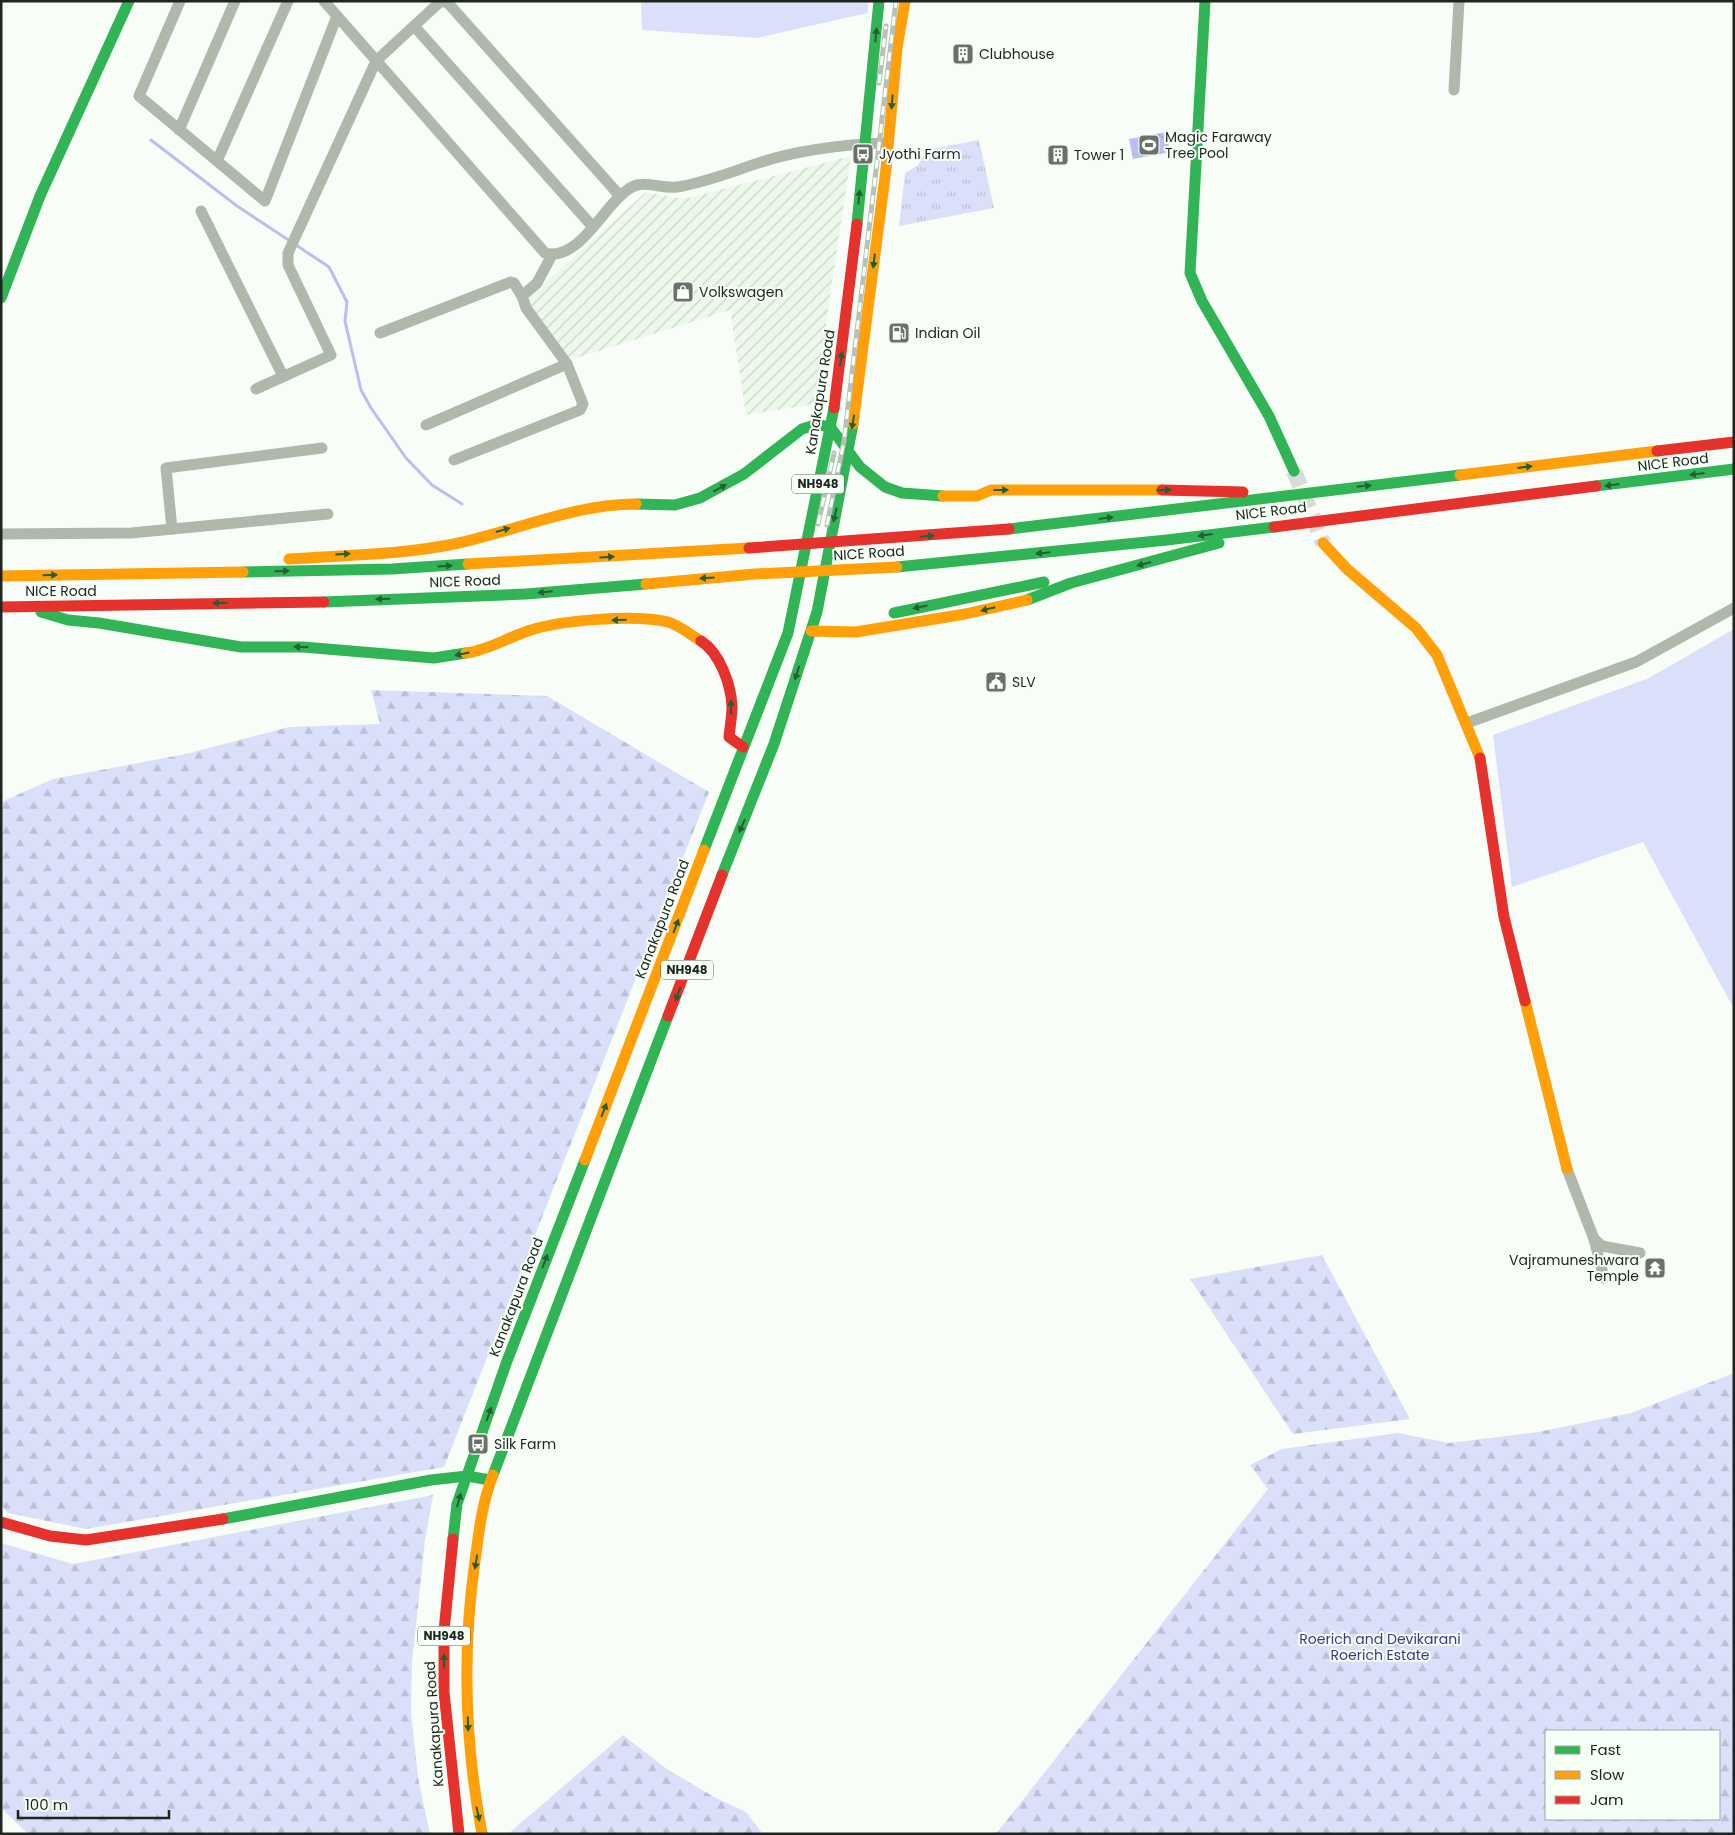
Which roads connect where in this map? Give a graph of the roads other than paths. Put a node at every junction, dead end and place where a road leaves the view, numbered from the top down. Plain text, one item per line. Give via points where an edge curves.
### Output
1 (129, 1) edge
2 (180, 1) edge
3 (235, 1) edge
4 (288, 1) edge
5 (324, 1) edge
6 (880, 1) edge
7 (905, 1) edge
8 (1205, 1) edge
9 (1459, 1) edge
10 (337, 16) junction
11 (414, 26) junction
12 (376, 61) junction
13 (1454, 90) dead end
14 (180, 130) junction
15 (888, 143) junction
16 (864, 144) junction
17 (217, 161) junction
18 (620, 196) junction
19 (201, 211) dead end
20 (593, 227) junction
21 (552, 256) junction
22 (522, 296) junction
23 (1, 298) edge
24 (380, 333) dead end
25 (567, 364) junction
26 (283, 376) junction
27 (256, 389) dead end
28 (426, 425) dead end
29 (831, 428) junction
30 (1734, 442) edge
31 (322, 448) dead end
32 (848, 451) junction
33 (454, 460) dead end
34 (1734, 469) edge
35 (1294, 471) tunnel mouth
36 (1286, 494) junction
37 (328, 514) dead end
38 (1294, 523) junction
39 (172, 529) junction
40 (1, 534) edge
41 (1323, 543) tunnel mouth
42 (226, 572) junction
43 (1, 576) edge
44 (1071, 583) junction
45 (22, 606) junction
46 (1, 607) edge
47 (1734, 608) edge
48 (844, 630) junction
49 (811, 632) junction
50 (1467, 723) junction
51 (743, 747) junction
52 (711, 868) junction
53 (1567, 1169) joint
54 (1594, 1239) junction
55 (1640, 1253) dead end
56 (1604, 1278) dead end
57 (467, 1476) junction
58 (490, 1480) junction
59 (1, 1522) edge
60 (460, 1834) edge
61 (482, 1834) edge

1 - 23 main road via 40,196
2 - 14 street via 139,96
3 - 14 street
4 - 17 street
5 - 10 street
16 -> 6 main road, Kanakapura Road
7 -> 15 main road, Kanakapura Road
8 - 35 main road via 1190,273 1202,301 1269,416
9 - 13 street
10 - 12 street
10 - 17 street via 265,201
11 - 12 street
11 - 18 street via 442,2 448,3
11 - 20 street
12 - 21 street via 545,253
12 - 26 street via 288,253 288,265 331,355
14 - 17 street
15 - 16 street
15 -> 32 main road, Kanakapura Road via 863,357
16 - 18 street via 834,146 777,158 676,187 634,186
29 -> 16 main road, Kanakapura Road / NH948 via 851,288
18 - 20 street
19 - 26 street
20 - 21 street via 562,253
21 - 22 street via 537,283
22 - 24 street via 511,282
22 - 25 street via 526,308
25 - 28 street
25 - 33 street via 583,404 580,410
26 - 27 street
29 - 32 main road
42 -> 29 main road via 269,560 402,551 458,543 608,504 675,505 712,492 744,474 802,429 818,424
29 - 51 main road, Kanakapura Road / NH948 via 788,633
36 -> 30 main road, NICE Road
31 - 39 street via 166,468
32 -> 36 main road via 860,468 885,487 902,493 977,496 991,490 1105,488
32 -> 49 main road, Kanakapura Road / NH948
34 -> 38 main road, NICE Road
42 -> 36 main road, NICE Road via 392,569 878,540 1011,530
37 - 39 street
38 -> 44 main road
38 -> 45 main road, NICE Road via 1027,555 526,594 320,602
39 - 40 street via 131,533
41 - 50 main road via 1346,569 1416,628 1437,655
43 -> 42 main road, NICE Road
44 -> 48 main road via 1052,592 955,617 856,632
44 -> 48 main road via 1051,580 999,590 869,618
45 - 46 main road, NICE Road
51 -> 45 main road via 729,738 731,699 727,678 716,656 699,639 670,622 649,619 559,623 527,631 480,650 434,658 208,643 68,620
47 - 50 street via 1636,662
48 - 49 main road
49 -> 52 main road, Kanakapura Road / NH948 via 774,744
50 - 53 main road via 1479,751 1504,917
51 - 52 main road, Kanakapura Road / NH948
57 -> 52 main road, Kanakapura Road / NH948 via 507,1360
52 -> 58 main road, Kanakapura Road / NH948
53 - 54 street
54 - 55 street via 1602,1246
54 - 56 street
57 - 58 main road
57 - 59 main road via 203,1523 86,1540 50,1536
60 -> 57 main road, Kanakapura Road / NH948 via 447,1734 444,1631 457,1504
58 -> 61 main road, Kanakapura Road / NH948 via 483,1502 468,1629 469,1732 474,1793

